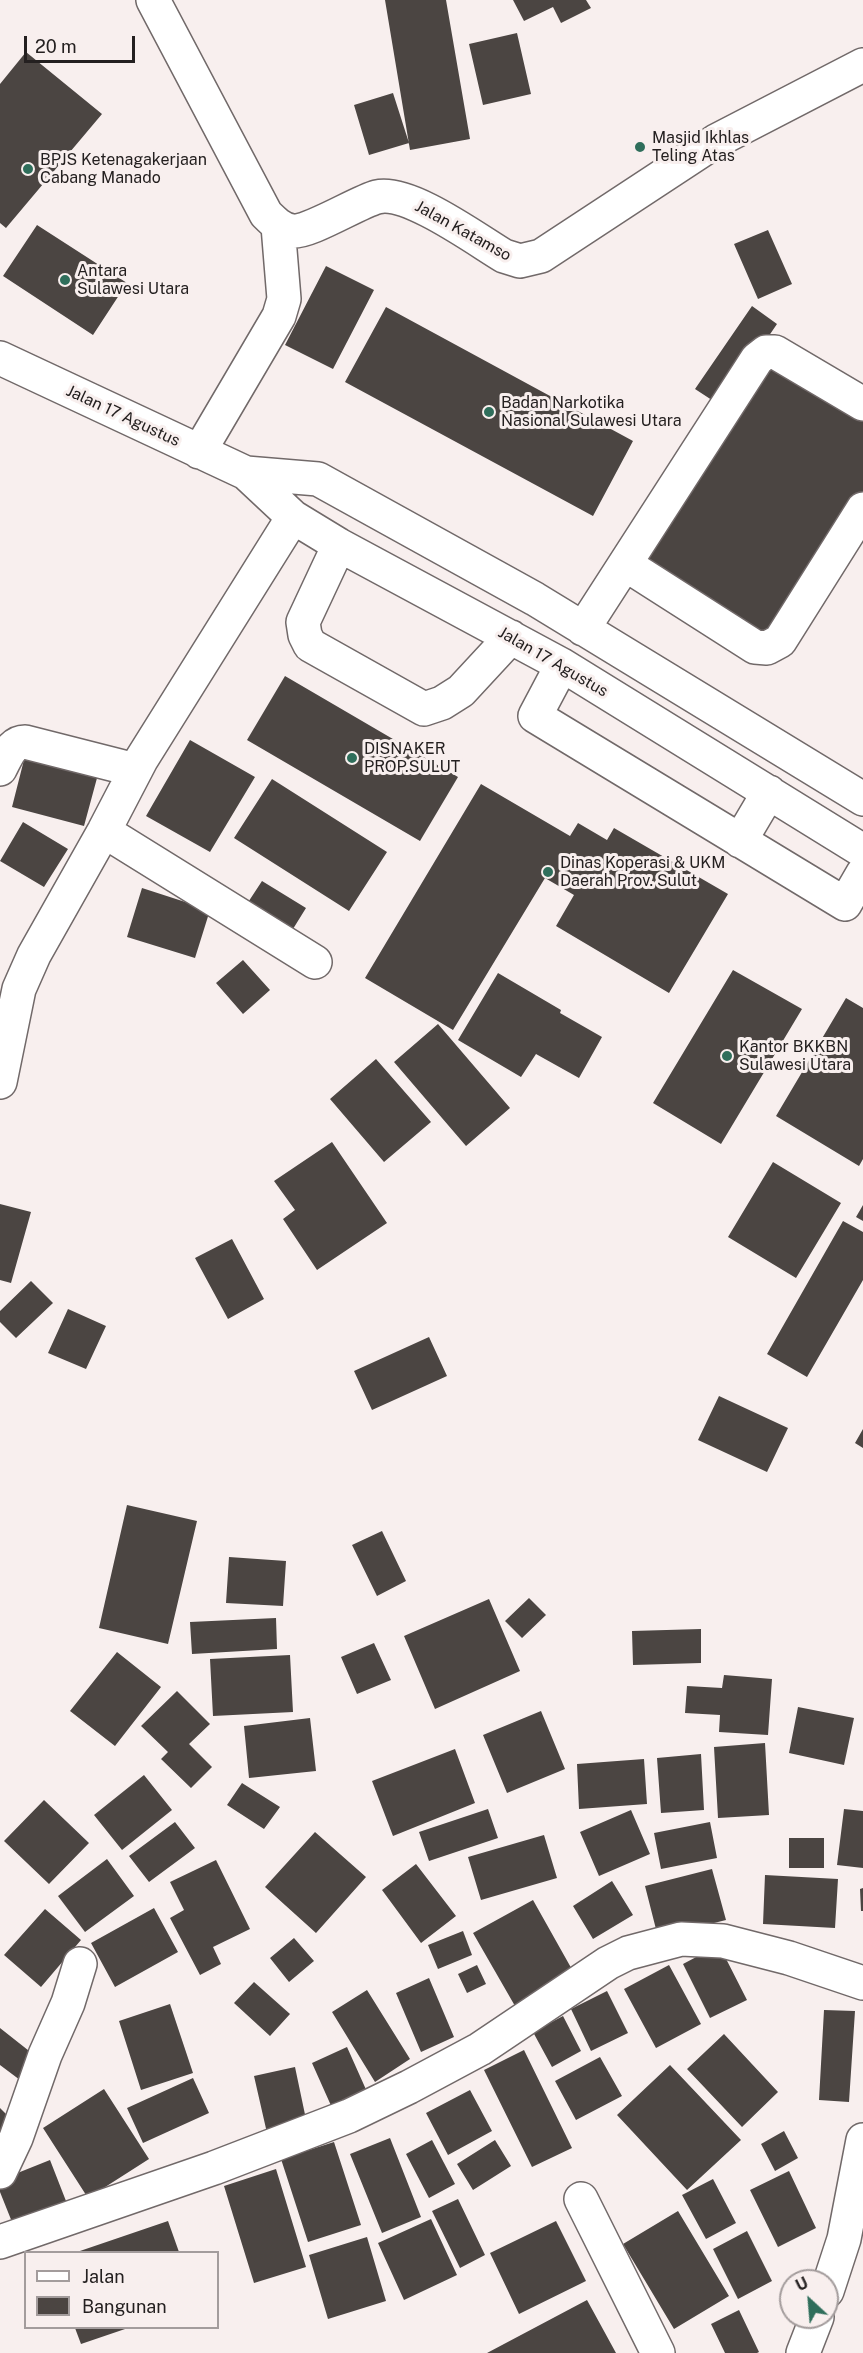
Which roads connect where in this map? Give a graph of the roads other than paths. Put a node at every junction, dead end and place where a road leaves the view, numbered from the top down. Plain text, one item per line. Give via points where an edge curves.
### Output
1 (153, 0) edge
2 (863, 65) edge
3 (278, 226) junction
4 (0, 358) edge
5 (863, 404) edge
6 (199, 452) junction
7 (246, 473) junction
8 (863, 509) edge
9 (293, 517) junction
10 (339, 545) junction
11 (625, 564) junction
12 (583, 629) junction
13 (511, 637) junction
14 (562, 665) junction
15 (0, 768) edge
16 (135, 770) junction
17 (769, 792) junction
18 (863, 799) edge
19 (105, 831) junction
20 (740, 841) junction
21 (863, 851) edge
22 (863, 873) edge
23 (315, 962) dead end
24 (0, 1082) edge
25 (80, 1964) dead end
26 (863, 1983) edge
27 (863, 2140) edge
28 (0, 2172) edge
29 (581, 2199) dead end
30 (0, 2242) edge
31 (834, 2269) edge
32 (812, 2329) edge
33 (658, 2353) edge
34 (803, 2353) edge

1 - 3 street via 266,214
2 - 3 street, Jalan Katamso via 716,141 541,256 520,261 504,256 421,206 392,196 377,197 294,232
3 - 6 street via 284,299 279,316
4 - 6 street, Jalan 17 Agustus
5 - 11 street via 775,352 766,352 757,359
6 - 7 street, Jalan 17 Agustus
7 - 9 street, Jalan 17 Agustus
7 - 12 street, Jalan 17 Agustus via 318,479
8 - 11 street via 780,641 767,648 755,647
9 - 10 street, Jalan 17 Agustus
9 - 16 street
10 - 13 street, Jalan 17 Agustus
10 - 13 street via 303,622 310,645 424,709 460,691
11 - 12 street
12 - 18 street, Jalan 17 Agustus
13 - 14 street, Jalan 17 Agustus
14 - 17 street, Jalan 17 Agustus
14 - 20 street via 535,716
15 - 16 street via 13,746 25,742
16 - 19 street
17 - 20 street
17 - 21 street, Jalan 17 Agustus
19 - 23 street
19 - 24 street via 34,955 19,989
20 - 22 street via 845,903
25 - 28 street
26 - 30 street via 723,1941 681,1939 628,1953 480,2049 349,2116 214,2168
27 - 31 street via 844,2239
29 - 33 street
32 - 34 street

